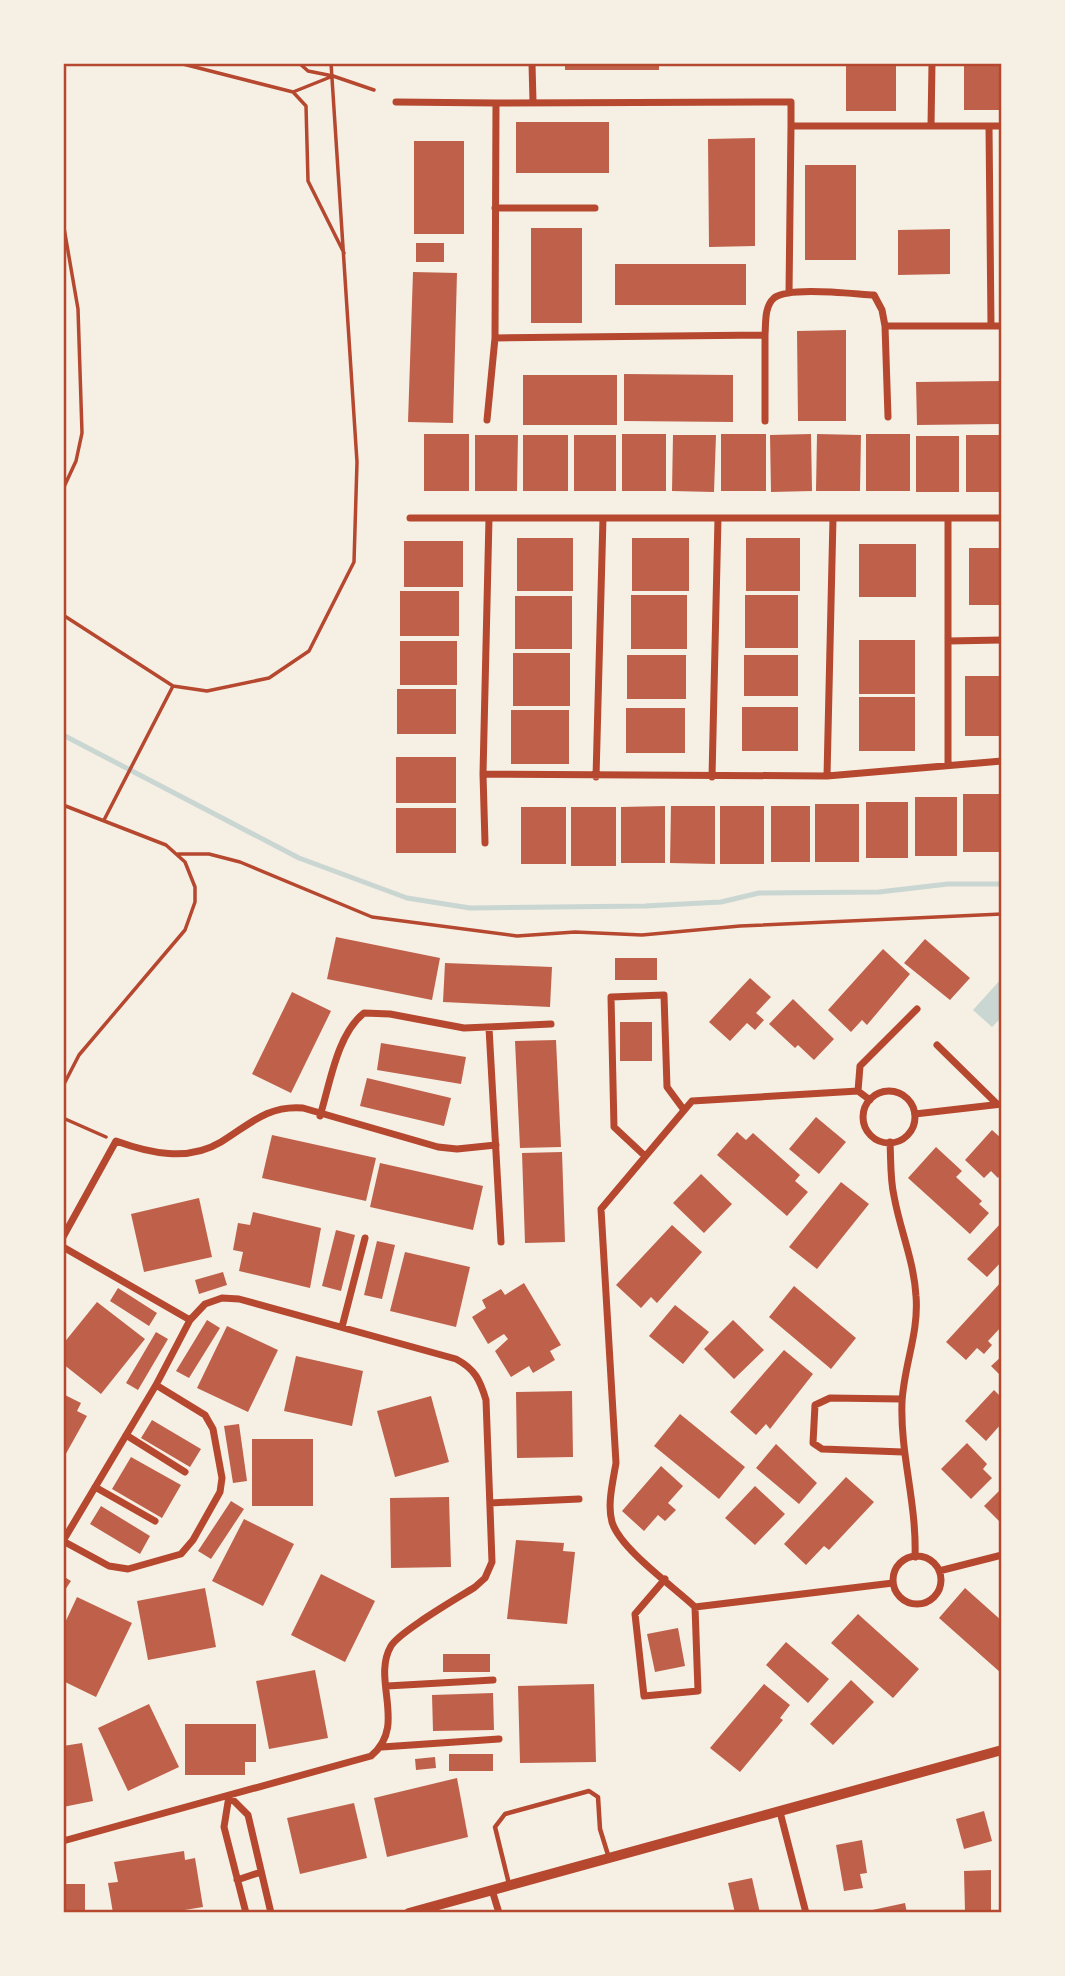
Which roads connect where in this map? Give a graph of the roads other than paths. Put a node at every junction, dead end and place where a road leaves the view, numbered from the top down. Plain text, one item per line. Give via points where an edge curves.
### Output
1 (532, 63) edge
2 (932, 63) edge
3 (396, 102) dead end
4 (533, 102) junction
5 (496, 103) junction
6 (791, 126) junction
7 (931, 126) junction
8 (989, 126) junction
9 (1002, 126) edge
10 (495, 208) junction
11 (595, 208) dead end
12 (789, 293) junction
13 (885, 326) junction
14 (991, 326) junction
15 (1002, 326) edge
16 (765, 335) junction
17 (495, 338) junction
18 (888, 417) dead end
19 (487, 420) dead end
20 (765, 421) dead end
21 (410, 518) dead end
22 (489, 518) junction
23 (603, 518) junction
24 (718, 518) junction
25 (833, 518) junction
26 (948, 518) junction
27 (1002, 518) edge
28 (1002, 640) edge
29 (948, 641) junction
30 (1002, 761) edge
31 (948, 765) junction
32 (482, 774) junction
33 (596, 776) junction
34 (827, 776) junction
35 (712, 777) junction
36 (485, 843) dead end
37 (917, 1009) dead end
38 (551, 1024) dead end
39 (489, 1028) junction
40 (937, 1045) dead end
41 (858, 1091) junction
42 (870, 1100) junction
43 (1000, 1104) edge
44 (684, 1110) junction
45 (915, 1114) junction
46 (320, 1116) junction
47 (890, 1142) junction
48 (496, 1145) junction
49 (645, 1156) junction
50 (63, 1237) edge
51 (365, 1238) dead end
52 (501, 1242) dead end
53 (63, 1247) edge
54 (190, 1320) junction
55 (342, 1327) junction
56 (156, 1385) junction
57 (902, 1399) junction
58 (126, 1435) junction
59 (903, 1452) junction
60 (185, 1472) dead end
61 (95, 1486) junction
62 (579, 1499) dead end
63 (490, 1503) junction
64 (155, 1521) dead end
65 (63, 1541) edge
66 (1002, 1555) edge
67 (915, 1557) junction
68 (939, 1571) junction
69 (665, 1579) junction
70 (893, 1583) junction
71 (695, 1607) junction
72 (493, 1680) dead end
73 (387, 1686) junction
74 (499, 1739) dead end
75 (382, 1747) junction
76 (1002, 1749) edge
77 (229, 1796) junction
78 (780, 1812) junction
79 (63, 1841) edge
80 (610, 1858) junction
81 (261, 1872) junction
82 (237, 1880) junction
83 (510, 1886) junction
84 (492, 1890) junction
85 (246, 1913) edge
86 (271, 1913) edge
87 (409, 1913) edge
88 (499, 1913) edge
89 (806, 1913) edge

1 - 4 street
2 - 7 street
3 - 5 street
4 - 5 street
4 - 6 street via 791,102
5 - 10 street
6 - 7 street
6 - 12 street
7 - 8 street
8 - 9 street
8 - 14 street
10 - 11 street
10 - 17 street
12 - 13 street via 874,295
12 - 16 street via 774,298 766,312
13 - 14 street
13 - 18 street
14 - 15 street
16 - 17 street
16 - 20 street
17 - 19 street
21 - 22 street
22 - 23 street
22 - 32 street
23 - 24 street
23 - 33 street
24 - 25 street
24 - 35 street
25 - 26 street
25 - 34 street
26 - 27 street
26 - 29 street
28 - 29 street
29 - 31 street
30 - 31 street
31 - 34 street
32 - 33 street
32 - 36 street
33 - 35 street
34 - 35 street
37 - 41 street via 860,1066
38 - 39 street
39 - 46 street via 364,1013 345,1038
39 - 48 street
40 - 43 street
41 - 42 street
41 - 44 street via 692,1101
42 - 45 street via 880,1092 897,1092 911,1102
42 - 47 street via 864,1111 866,1128 877,1140
43 - 45 street
44 - 49 street
44 - 49 street via 667,1087 664,995 611,997 614,1127
45 - 47 street via 909,1134
46 - 48 street via 438,1147
46 - 50 street via 303,1108 266,1111 219,1144 189,1153 151,1154 116,1141
47 - 57 street via 893,1195 916,1297 917,1329
48 - 52 street
49 - 69 street via 601,1209 616,1463 612,1522 622,1541
51 - 55 street
53 - 54 street
54 - 55 street via 205,1304 222,1298
54 - 56 street
55 - 63 street via 456,1359 471,1368 486,1400
56 - 58 street
56 - 65 street via 205,1415 213,1429 222,1478 220,1492 193,1540 181,1554 128,1569 109,1566
57 - 59 street
57 - 59 street via 830,1398 816,1405 812,1415 813,1443 822,1450
58 - 60 street
58 - 61 street
59 - 67 street
61 - 64 street
61 - 65 street
62 - 63 street
63 - 73 street via 492,1562 485,1578 393,1642 386,1657
66 - 68 street
67 - 68 street via 929,1560
67 - 70 street via 901,1562
68 - 70 street via 940,1586 923,1603 900,1598
69 - 71 street
69 - 71 street via 635,1614 644,1696 698,1690
70 - 71 street
72 - 73 street
73 - 75 street via 388,1724
74 - 75 street
75 - 77 street via 371,1756
76 - 78 main road
77 - 79 street
77 - 81 street via 248,1815
77 - 82 street via 224,1827
78 - 80 main road
78 - 89 street
80 - 83 main road
80 - 83 lane via 600,1829 598,1797 589,1791 505,1814 495,1827
81 - 82 street
81 - 86 street
82 - 85 street
83 - 84 main road
84 - 87 main road
84 - 88 street

